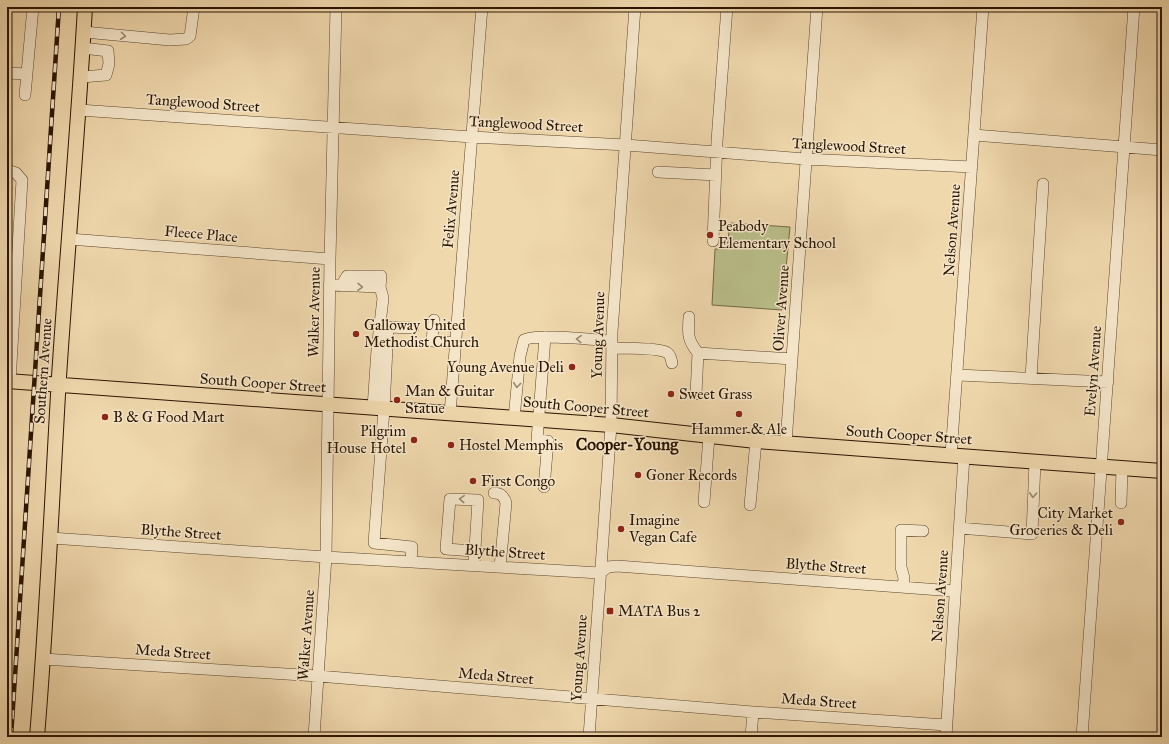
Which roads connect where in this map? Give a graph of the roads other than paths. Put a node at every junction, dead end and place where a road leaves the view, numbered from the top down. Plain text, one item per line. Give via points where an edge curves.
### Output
1 (33, 7) edge
2 (85, 7) edge
3 (194, 7) edge
4 (336, 7) edge
5 (482, 7) edge
6 (635, 7) edge
7 (727, 7) edge
8 (817, 7) edge
9 (983, 7) edge
10 (1134, 7) edge
11 (84, 32) junction
12 (83, 48) junction
13 (7, 73) edge
14 (27, 74) junction
15 (81, 77) junction
16 (25, 95) dead end
17 (79, 110) junction
18 (332, 127) junction
19 (974, 135) junction
20 (472, 137) junction
21 (626, 145) junction
22 (1124, 148) junction
23 (1162, 150) edge
24 (717, 152) junction
25 (806, 159) junction
26 (972, 168) junction
27 (7, 170) edge
28 (658, 172) dead end
29 (716, 176) junction
30 (1043, 184) dead end
31 (69, 239) junction
32 (713, 241) dead end
33 (330, 259) junction
34 (329, 286) junction
35 (341, 286) junction
36 (381, 293) junction
37 (689, 317) dead end
38 (434, 320) dead end
39 (414, 328) dead end
40 (545, 337) junction
41 (456, 343) junction
42 (612, 344) junction
43 (698, 353) junction
44 (792, 359) junction
45 (672, 363) dead end
46 (958, 375) junction
47 (1031, 378) junction
48 (9, 381) edge
49 (1108, 382) junction
50 (59, 385) junction
51 (696, 394) dead end
52 (327, 404) junction
53 (378, 409) junction
54 (450, 414) junction
55 (514, 418) junction
56 (538, 420) junction
57 (611, 425) junction
58 (709, 436) junction
59 (756, 441) junction
60 (786, 442) junction
61 (958, 456) junction
62 (1035, 462) junction
63 (1101, 466) junction
64 (1122, 468) junction
65 (1162, 470) edge
66 (544, 487) dead end
67 (478, 500) junction
68 (704, 502) dead end
69 (1121, 503) dead end
70 (750, 505) dead end
71 (959, 528) junction
72 (923, 531) dead end
73 (51, 538) junction
74 (374, 543) junction
75 (474, 551) junction
76 (326, 557) junction
77 (373, 560) junction
78 (411, 562) junction
79 (474, 565) junction
80 (500, 567) junction
81 (600, 573) junction
82 (903, 587) junction
83 (954, 591) junction
84 (43, 659) junction
85 (318, 676) junction
86 (591, 699) junction
87 (753, 712) junction
88 (946, 725) junction
89 (38, 737) edge
90 (314, 737) edge
91 (589, 737) edge
92 (751, 737) edge
93 (946, 737) edge
94 (1082, 737) edge

1 - 14 street
2 - 11 main road, Southern Avenue
11 -> 3 street via 170,40 186,39 190,36
4 - 18 street, Walker Avenue
5 - 20 street, Felix Avenue
6 - 21 street, Young Avenue
7 - 24 street
8 - 25 street, Oliver Avenue
9 - 19 street, Nelson Avenue
10 - 22 street, Evelyn Avenue
11 - 12 main road, Southern Avenue
12 - 15 main road, Southern Avenue
12 - 15 street via 108,51 109,64 106,75
13 - 14 street
14 - 16 street
15 - 17 main road, Southern Avenue
17 - 18 street, Tanglewood Street
17 - 31 main road, Southern Avenue
18 - 20 street, Tanglewood Street
18 - 33 street, Walker Avenue
19 - 22 street
19 - 26 street, Nelson Avenue
20 - 21 street, Tanglewood Street
20 - 41 street, Felix Avenue
21 - 24 street, Tanglewood Street
21 - 42 street, Young Avenue
22 - 23 street
22 - 49 street, Evelyn Avenue
24 - 25 street, Tanglewood Street
24 - 29 street
25 - 26 street, Tanglewood Street
25 - 44 street, Oliver Avenue
26 - 46 street, Nelson Avenue
27 - 48 street via 16,173 22,180
28 - 29 street
29 - 32 street
30 - 47 street
31 - 33 street, Fleece Place
31 - 50 main road, Southern Avenue
33 - 34 street, Walker Avenue
34 - 35 street
34 - 52 street, Walker Avenue
35 -> 36 street
35 - 36 street via 347,276 381,276
36 - 53 street via 377,350
37 - 43 street via 688,335
38 - 41 street via 432,341
39 - 53 street via 388,327
42 -> 40 street
40 -> 55 street via 524,340
40 - 56 street
41 - 54 street, Felix Avenue
42 - 45 street via 667,352
42 - 57 street, Young Avenue
43 - 44 street
43 - 51 street
44 - 60 street, Oliver Avenue
46 - 47 street
46 - 61 street, Nelson Avenue
47 - 49 street
48 - 50 main road, South Cooper Street
49 - 63 street, Evelyn Avenue
50 - 52 main road, South Cooper Street
50 - 73 main road, Southern Avenue
52 - 53 main road, South Cooper Street
52 - 76 street, Walker Avenue
53 - 54 main road, South Cooper Street
53 - 74 street
54 - 55 main road, South Cooper Street
55 - 56 main road, South Cooper Street
56 - 57 main road, South Cooper Street
56 - 66 street via 537,440 548,441
57 - 58 main road, South Cooper Street
57 - 81 street, Young Avenue
58 - 59 main road, South Cooper Street
58 - 68 street
59 - 60 main road, South Cooper Street
59 - 70 street
60 - 61 main road, South Cooper Street
61 - 62 main road, South Cooper Street
61 - 71 street, Nelson Avenue
62 - 63 main road, South Cooper Street
62 -> 71 street via 1032,534
63 - 64 main road, South Cooper Street
63 - 94 street, Evelyn Avenue
64 - 65 main road, South Cooper Street
64 - 69 street
67 - 75 street
67 -> 75 street via 450,498 446,549
67 - 80 street via 484,492 499,493 506,503
71 - 83 street, Nelson Avenue
72 - 82 street via 901,530
73 - 76 street, Blythe Street
73 - 84 main road, Southern Avenue
74 - 77 street
74 - 78 street via 412,547
75 - 79 street
76 - 77 street, Blythe Street
76 - 85 street, Walker Avenue
77 - 78 street, Blythe Street
78 - 79 street, Blythe Street
79 - 80 street, Blythe Street
80 - 81 street, Blythe Street
81 - 82 street, Blythe Street via 608,567 617,566
81 - 86 street, Young Avenue
82 - 83 street, Blythe Street
83 - 88 street, Nelson Avenue
84 - 85 street, Meda Street
84 - 89 main road, Southern Avenue
85 - 86 street, Meda Street
85 - 90 street, Walker Avenue
86 - 87 street, Meda Street
86 - 91 street, Young Avenue
87 - 88 street, Meda Street
87 - 92 street
88 - 93 street, Nelson Avenue

